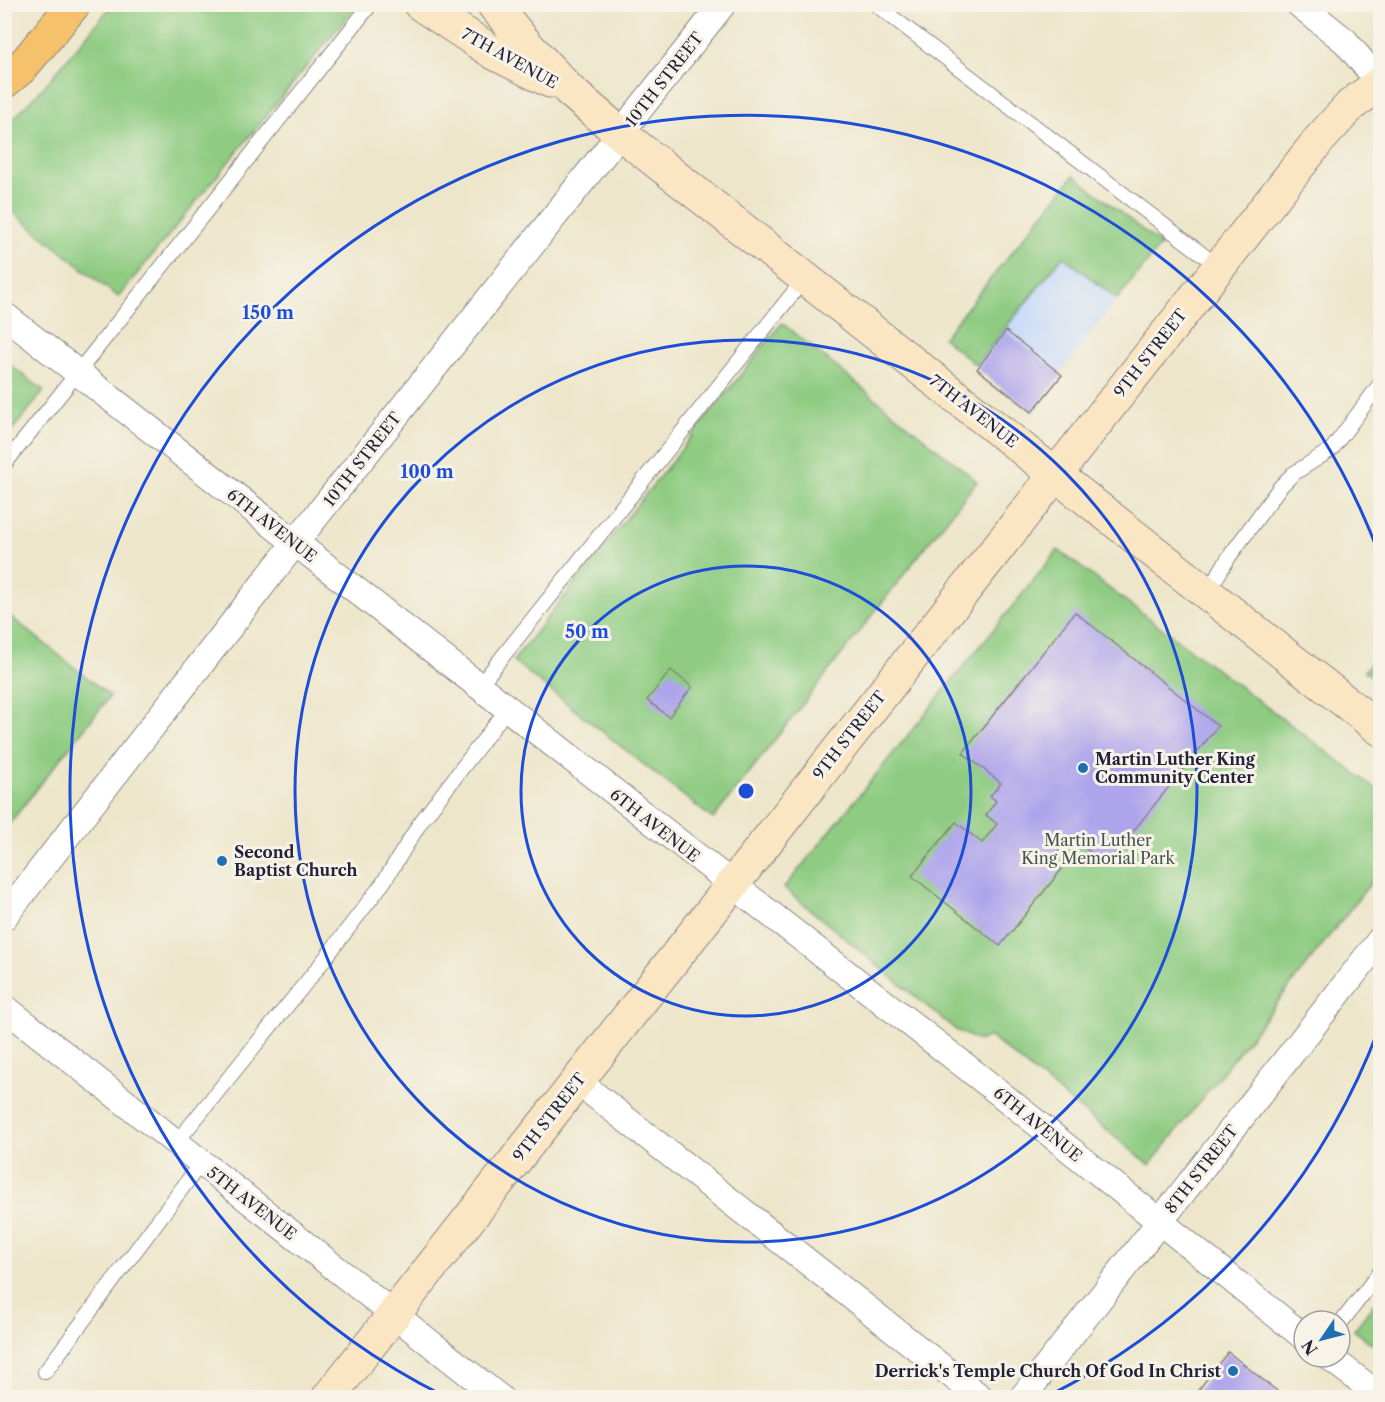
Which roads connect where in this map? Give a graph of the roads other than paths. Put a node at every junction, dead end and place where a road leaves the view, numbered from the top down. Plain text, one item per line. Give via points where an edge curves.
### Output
1 (74, 4) edge
2 (371, 4) edge
3 (420, 4) edge
4 (493, 4) edge
5 (723, 4) edge
6 (875, 4) edge
7 (1299, 4) edge
8 (4, 82) edge
9 (1380, 83) edge
10 (570, 91) junction
11 (621, 134) junction
12 (1219, 267) junction
13 (805, 278) junction
14 (4, 315) edge
15 (77, 372) junction
16 (1380, 384) edge
17 (4, 465) edge
18 (1054, 474) junction
19 (295, 543) junction
20 (1207, 593) junction
21 (479, 686) junction
22 (508, 708) junction
23 (1380, 729) edge
24 (731, 885) junction
25 (4, 917) edge
26 (1380, 940) edge
27 (4, 1007) edge
28 (577, 1081) junction
29 (176, 1143) junction
30 (201, 1163) junction
31 (1160, 1222) junction
32 (1380, 1272) edge
33 (1352, 1309) edge
34 (394, 1314) junction
35 (1292, 1327) edge
36 (1345, 1369) edge
37 (45, 1372) dead end
38 (1380, 1396) edge
39 (328, 1398) edge
40 (500, 1398) edge
41 (981, 1398) edge
42 (1022, 1398) edge

1 - 8 main road via 21,68
2 - 15 lane
3 - 10 street, 7TH AVENUE via 494,53
4 - 10 street, 7TH AVENUE
5 - 11 street, 10TH STREET
6 - 12 lane
7 - 9 street via 1345,41
9 - 12 street, 9TH STREET via 1351,105 1319,140
10 - 11 street, 7TH AVENUE
11 - 13 street, 7TH AVENUE
11 - 19 street, 10TH STREET
12 - 18 street, 9TH STREET
13 - 18 street, 7TH AVENUE
13 - 21 lane
14 - 15 street, 6TH AVENUE
15 - 17 lane
15 - 19 street, 6TH AVENUE
16 - 20 lane via 1332,449 1280,487
18 - 20 street, 7TH AVENUE
18 - 24 street, 9TH STREET
19 - 21 street, 6TH AVENUE
19 - 25 street, 10TH STREET
20 - 23 street, 7TH AVENUE
21 - 22 street, 6TH AVENUE
22 - 24 street, 6TH AVENUE
22 - 29 lane via 420,823 325,960
24 - 28 street, 9TH STREET
24 - 31 street, 6TH AVENUE
26 - 31 street, 8TH STREET
27 - 29 street, 5TH AVENUE
28 - 34 street, 9TH STREET
28 - 41 street
29 - 30 street, 5TH AVENUE
30 - 34 street, 5TH AVENUE
30 - 37 lane
31 - 35 street, 6TH AVENUE
31 - 42 street, 8TH STREET
32 - 33 lane
34 - 39 street, 9TH STREET
34 - 40 street, 5TH AVENUE
36 - 38 street

